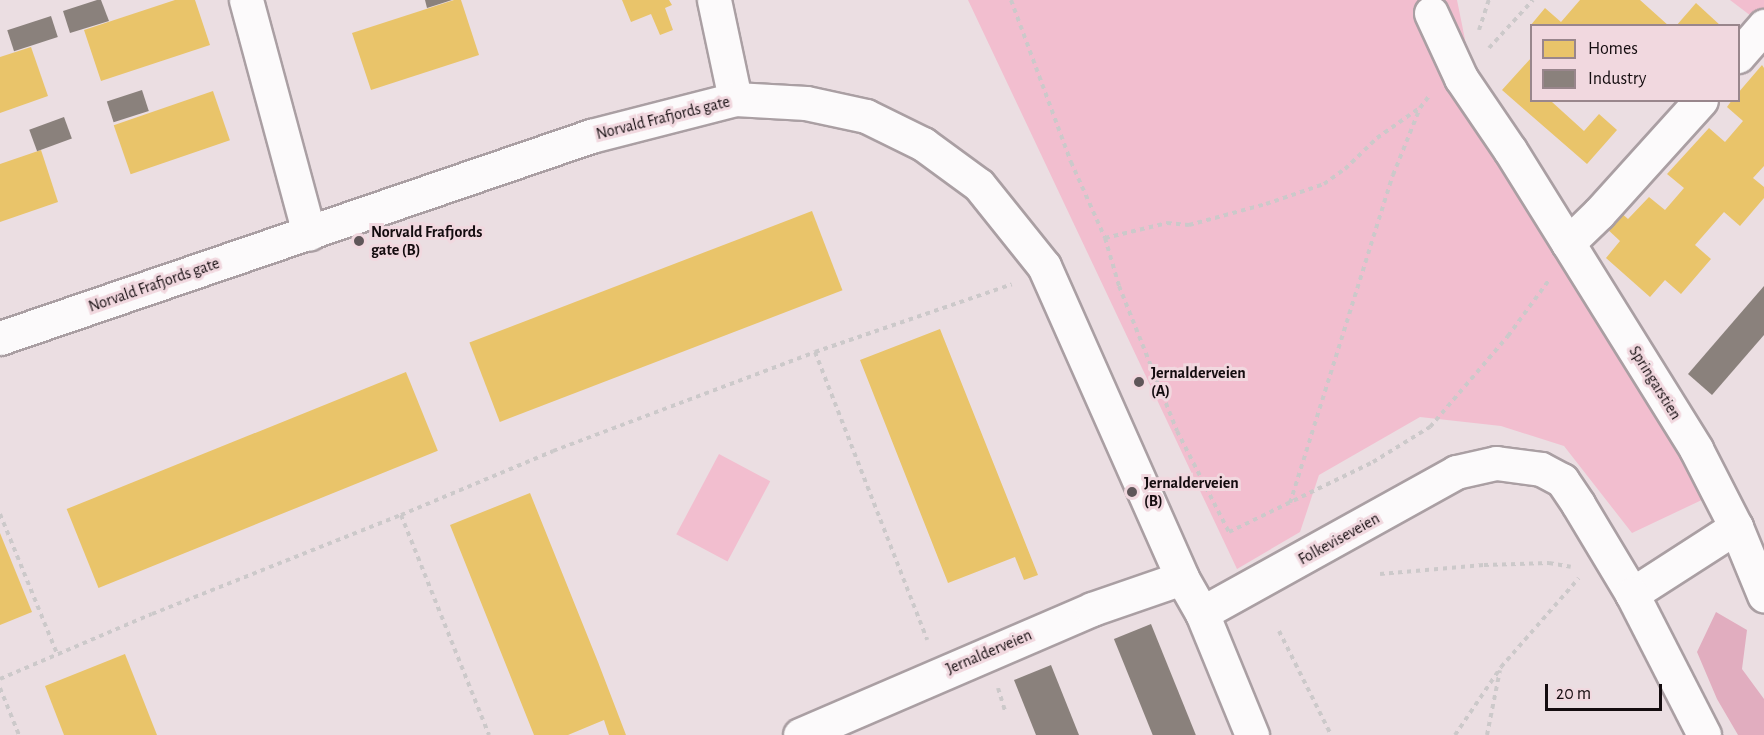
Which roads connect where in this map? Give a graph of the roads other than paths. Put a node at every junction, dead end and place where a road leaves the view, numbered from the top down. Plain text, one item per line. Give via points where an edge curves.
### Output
1 (246, 0) edge
2 (714, 0) edge
3 (1431, 13) dead end
4 (1764, 26) edge
5 (1740, 54) edge
6 (735, 99) junction
7 (1699, 102) edge
8 (309, 234) junction
9 (1568, 243) junction
10 (0, 338) edge
11 (1736, 527) junction
12 (1182, 578) junction
13 (1632, 594) junction
14 (1764, 596) edge
15 (1202, 613) junction
16 (800, 735) edge
17 (1252, 735) edge
18 (1704, 735) edge

1 - 8 street
2 - 6 street
3 - 9 street, Springarstien via 1461,78
4 - 5 street
6 - 8 street, Norvald Frafjords gate via 591,136
6 - 12 street, Norvald Frafjords gate via 806,103 866,116 923,144 979,185 1044,266
7 - 9 street
8 - 10 street, Norvald Frafjords gate
9 - 11 street, Springarstien via 1696,449
11 - 13 street
11 - 14 street, Springarstien
12 - 15 street
12 - 16 street, Jernalderveien via 1092,609
13 - 15 street, Folkeviseveien via 1562,480 1542,469 1496,464 1456,472
13 - 18 street, Folkeviseveien
15 - 17 street

